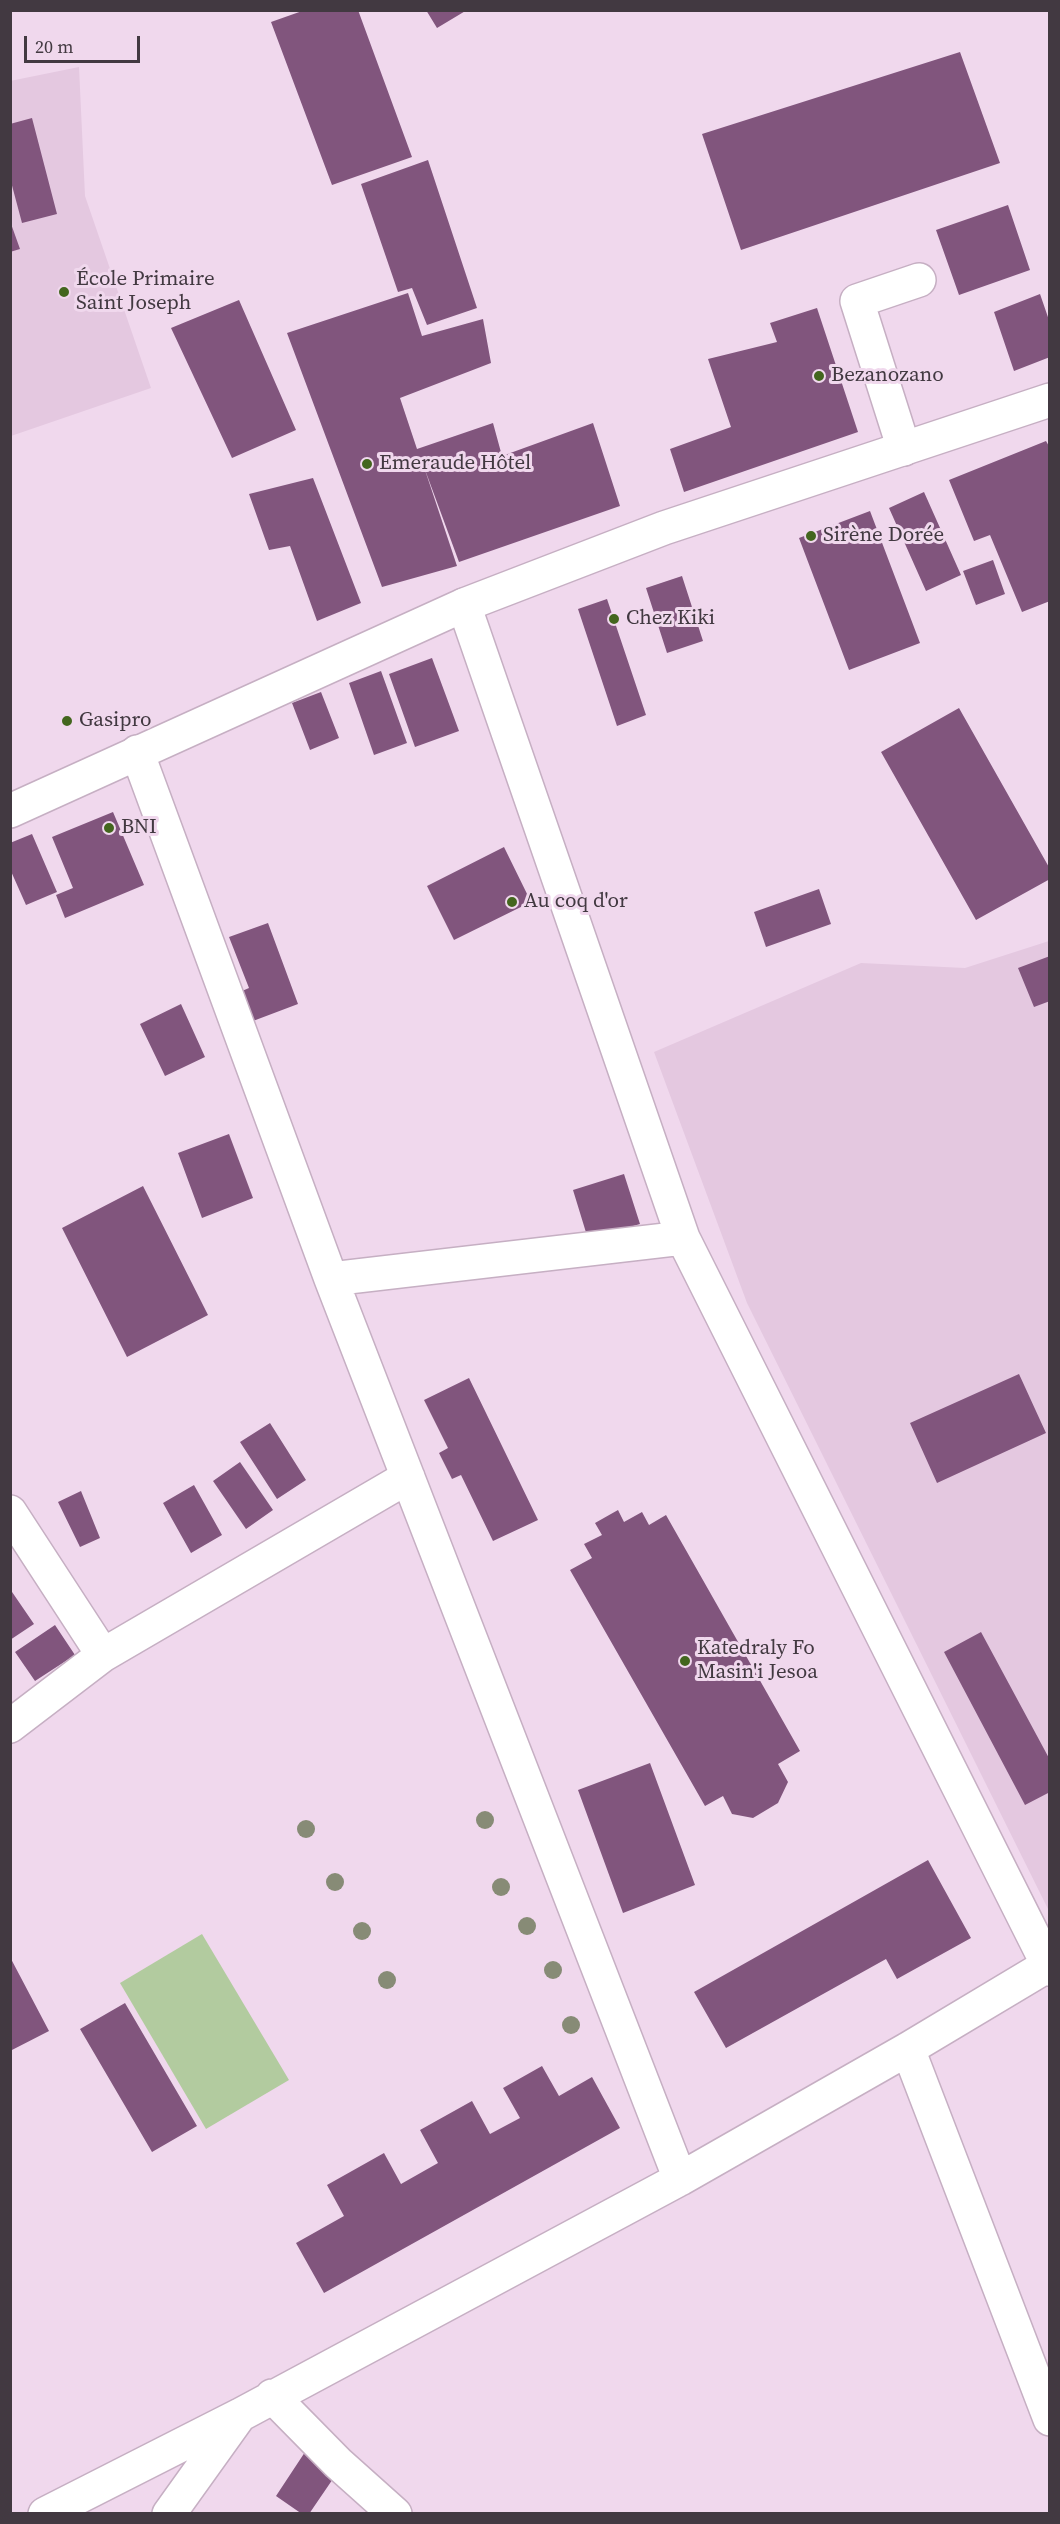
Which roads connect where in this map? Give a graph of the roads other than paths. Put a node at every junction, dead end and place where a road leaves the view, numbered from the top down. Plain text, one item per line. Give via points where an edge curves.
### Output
1 (919, 280) dead end
2 (1050, 400) edge
3 (904, 449) junction
4 (464, 605) junction
5 (137, 752) junction
6 (10, 811) edge
7 (683, 1238) junction
8 (331, 1278) junction
9 (408, 1477) junction
10 (10, 1512) edge
11 (103, 1655) junction
12 (10, 1726) edge
13 (1049, 1966) edge
14 (908, 2049) junction
15 (680, 2179) junction
16 (272, 2396) junction
17 (240, 2415) junction
18 (1050, 2419) edge
19 (45, 2514) edge
20 (169, 2514) edge
21 (395, 2514) edge

1 - 3 street via 857,301
2 - 3 street
3 - 4 street via 664,528
4 - 5 street
4 - 7 street
5 - 6 street
5 - 8 street
7 - 8 street
7 - 13 street
8 - 9 street
9 - 11 street
9 - 15 street
10 - 11 street
11 - 12 street
13 - 14 street
14 - 15 street
14 - 18 street
15 - 16 street
16 - 17 street
16 - 21 street
17 - 19 street
17 - 20 street

